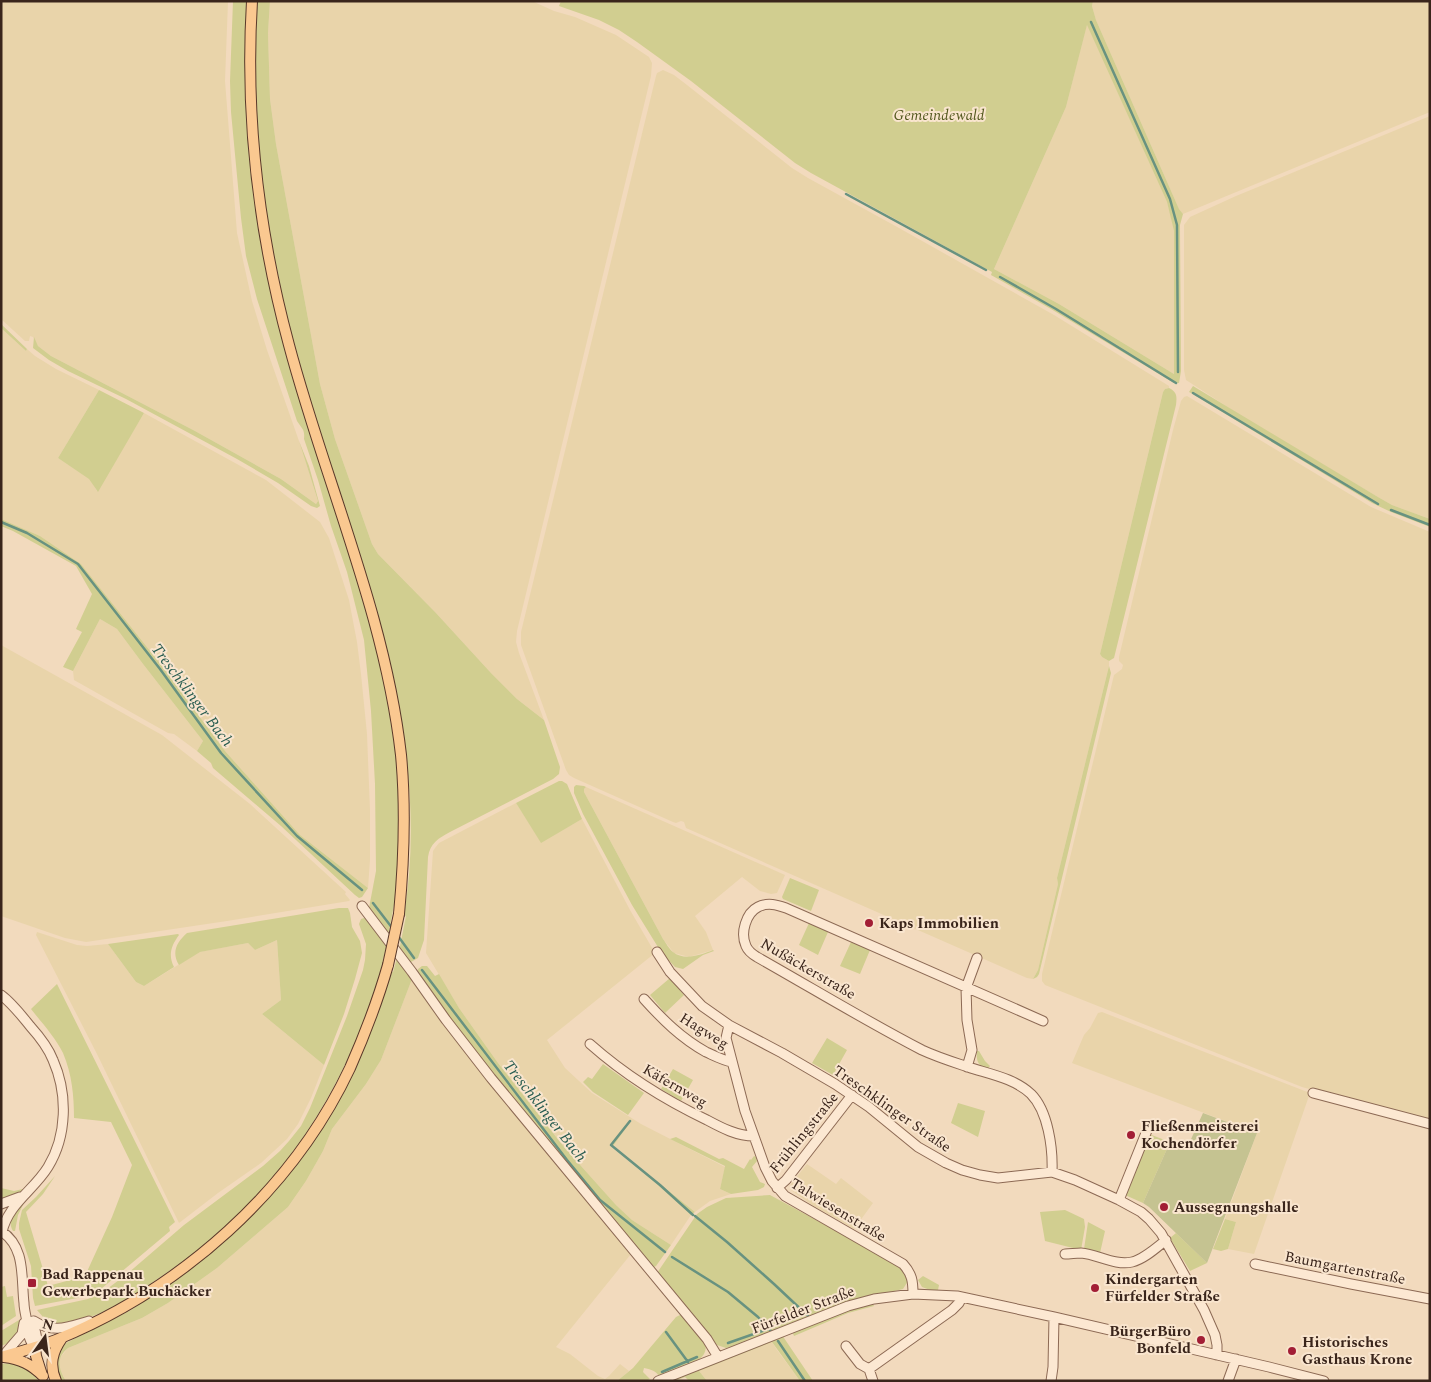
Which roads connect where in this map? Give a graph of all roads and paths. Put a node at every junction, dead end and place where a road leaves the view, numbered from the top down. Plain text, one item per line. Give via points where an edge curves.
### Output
1 (252, 1) edge
2 (362, 906) dead end
3 (657, 952) dead end
4 (977, 958) dead end
5 (966, 988) junction
6 (1, 995) edge
7 (644, 999) dead end
8 (1043, 1021) dead end
9 (729, 1025) junction
10 (590, 1044) dead end
11 (732, 1062) junction
12 (967, 1067) junction
13 (1313, 1093) dead end
14 (852, 1095) junction
15 (1430, 1124) edge
16 (1148, 1128) dead end
17 (754, 1136) junction
18 (1052, 1172) junction
19 (778, 1188) junction
20 (23, 1196) junction
21 (1119, 1200) junction
22 (1, 1204) edge
23 (1, 1231) edge
24 (1166, 1240) junction
25 (1065, 1254) dead end
26 (1255, 1264) dead end
27 (913, 1294) junction
28 (962, 1297) junction
29 (1430, 1299) edge
30 (25, 1312) junction
31 (104, 1317) junction
32 (1054, 1317) junction
33 (34, 1321) junction
34 (62, 1337) junction
35 (846, 1346) dead end
36 (35, 1347) junction
37 (1217, 1355) junction
38 (2, 1357) edge
39 (718, 1357) junction
40 (1236, 1360) junction
41 (869, 1369) junction
42 (44, 1378) edge
43 (1054, 1380) edge
44 (55, 1381) edge
45 (658, 1381) edge
46 (874, 1381) edge
47 (1228, 1381) edge
48 (1324, 1381) edge

1 - 31 main road, bridge via 254,138 268,253 289,345 378,636 401,754 405,847 399,914 372,1015 349,1069 299,1152 252,1207 206,1251
2 - 39 street via 491,1078 707,1339
3 - 9 street, Treschklinger Straße via 670,972 702,1006
4 - 5 street
5 - 8 street, Nußäckerstraße
5 - 12 street via 972,1050
5 - 12 street, Nußäckerstraße via 776,904 754,909 747,919 744,940 749,952 923,1050
6 - 20 street via 47,1048 59,1074 64,1108 62,1127 49,1165
7 - 11 street, Hagweg via 681,1036 720,1059
9 - 11 street, Talwiesenstraße via 726,1038
9 - 14 street, Treschklinger Straße
10 - 17 street, Käfernweg via 636,1081 725,1129
11 - 17 street, Talwiesenstraße
12 - 18 street, Nußäckerstraße via 1021,1086 1040,1105 1048,1130
13 - 15 street
14 - 18 street, Treschklinger Straße via 918,1147 962,1170 998,1178
14 - 19 street, Frühlingstraße
16 - 21 street
17 - 19 street, Talwiesenstraße via 765,1167
18 - 21 street, Treschklinger Straße
19 - 27 street, Talwiesenstraße via 786,1196 903,1264 912,1278
20 - 22 street
20 - 23 street via 10,1210
21 - 24 street, Treschklinger Straße via 1149,1219
23 - 30 street via 10,1239 20,1257
24 - 25 street via 1134,1262 1127,1263 1082,1253
24 - 37 street, Treschklinger Straße via 1212,1325
26 - 29 street, Baumgartenstraße
27 - 28 street, Fürfelder Straße
27 - 39 street, Fürfelder Straße via 848,1306
28 - 32 street, Fürfelder Straße
28 - 41 street via 952,1310
30 - 33 street
30 - 36 street via 30,1342
30 - 38 street via 22,1334
31 - 33 street via 54,1329
31 - 34 main road
32 - 37 street, Fürfelder Straße
32 - 43 street
33 - 36 street
34 - 36 main road
34 - 44 main road via 51,1363
35 - 41 street via 860,1364
36 - 38 main road
36 - 42 main road
36 - 44 main road via 42,1351
37 - 40 street, Fürfelder Straße
38 - 42 main road via 28,1363
39 - 45 street, Fürfelder Straße
40 - 47 street
40 - 48 street, Fürfelder Straße
41 - 46 street

